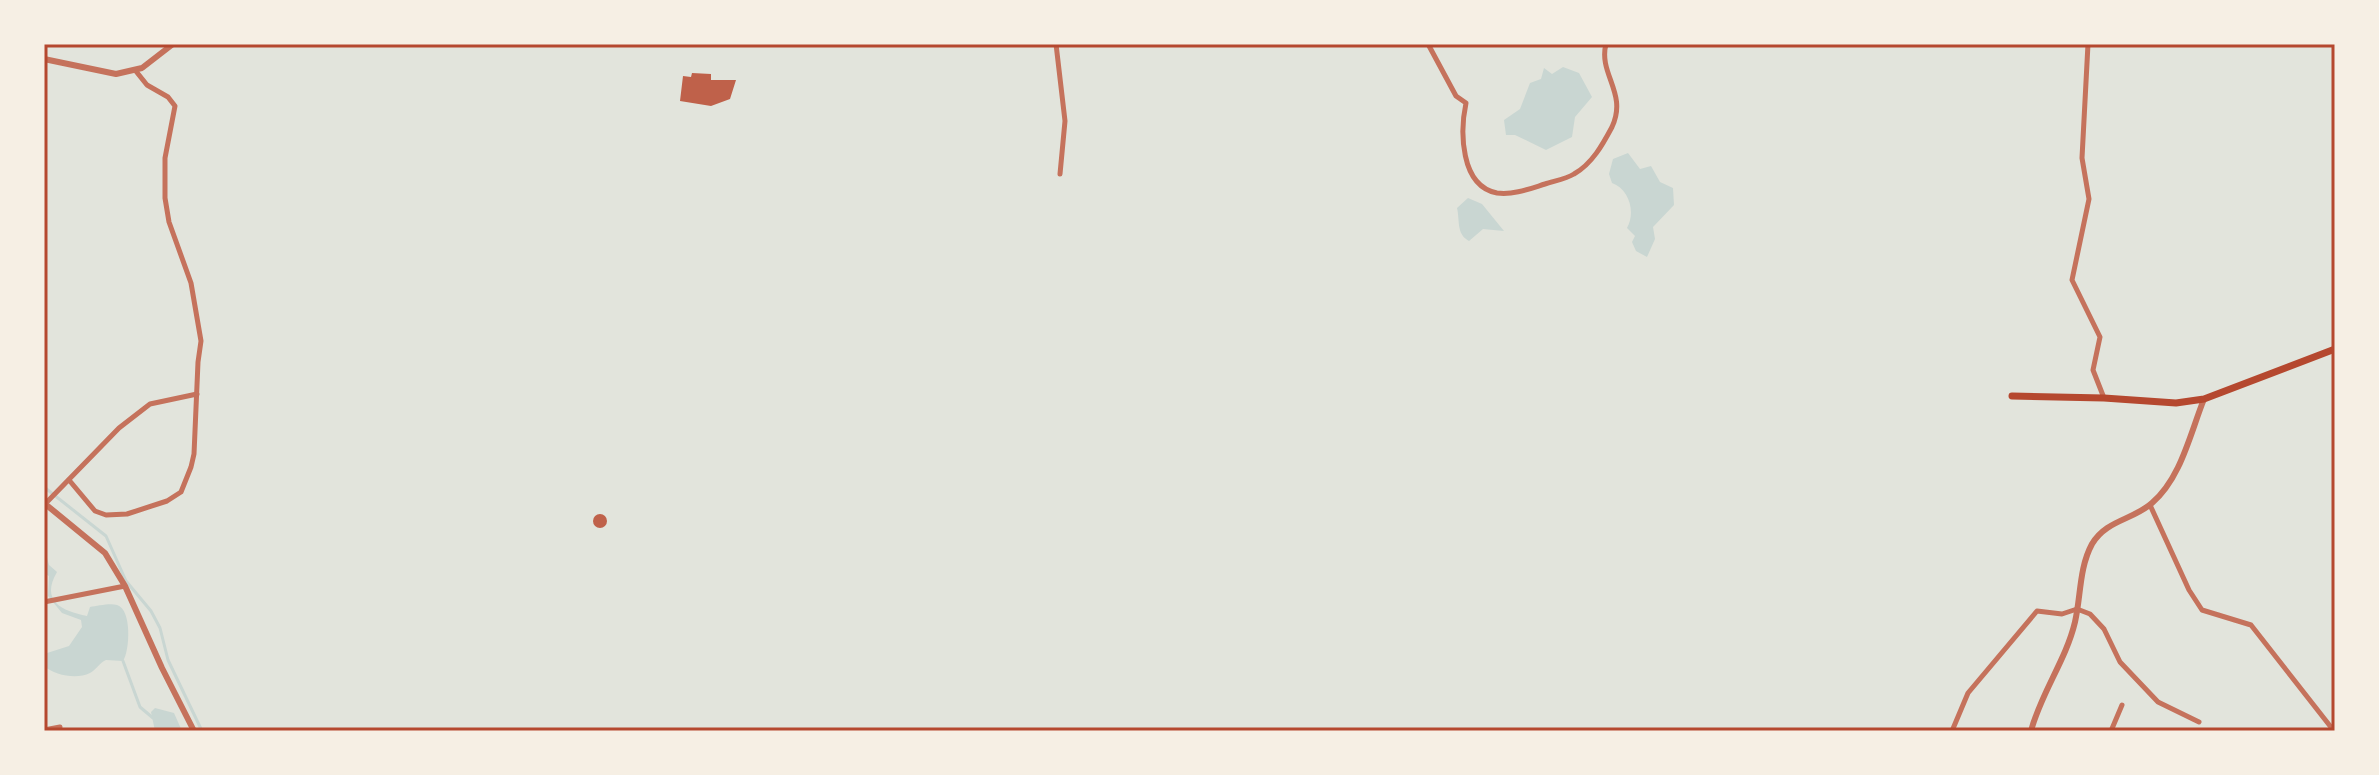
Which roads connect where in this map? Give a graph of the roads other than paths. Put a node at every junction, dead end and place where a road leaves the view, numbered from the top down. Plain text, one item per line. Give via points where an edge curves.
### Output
1 (173, 44) edge
2 (1056, 44) edge
3 (1428, 44) edge
4 (1606, 44) edge
5 (2088, 44) edge
6 (44, 59) edge
7 (135, 70) junction
8 (1060, 174) dead end
9 (2335, 349) edge
10 (197, 394) junction
11 (2012, 396) dead end
12 (2104, 398) junction
13 (2204, 399) junction
14 (69, 480) junction
15 (45, 503) edge
16 (2150, 505) junction
17 (125, 586) junction
18 (44, 602) edge
19 (2077, 609) junction
20 (2122, 705) dead end
21 (2199, 722) dead end
22 (60, 727) dead end
23 (44, 730) edge
24 (194, 731) edge
25 (1950, 731) edge
26 (1975, 731) edge
27 (2031, 731) edge
28 (2111, 731) edge
29 (2334, 731) edge

1 - 7 street
2 - 8 street via 1065,121
3 - 4 street via 1456,96 1466,103 1464,151 1472,176 1496,193 1518,193 1574,174 1595,156 1617,113 1618,99 1603,56
5 - 12 street via 2082,158 2089,199 2072,280 2100,337 2093,370
6 - 7 street via 116,74
7 - 10 street via 175,106 165,158 165,198 191,283 201,341
9 - 13 main road
10 - 14 street via 150,404
10 - 14 street via 194,454 181,492 127,514 106,515 95,511
11 - 12 main road
12 - 13 main road via 2176,403
13 - 16 street via 2176,472
14 - 15 street
15 - 17 street via 105,553
16 - 19 street via 2098,536 2086,560
16 - 29 street via 2202,610 2251,625
17 - 18 street
17 - 24 street
19 - 21 street via 2104,629 2120,662 2158,702
19 - 25 street via 2062,614 2037,611 1968,693
19 - 27 street
20 - 28 street
22 - 23 street
25 - 26 street

